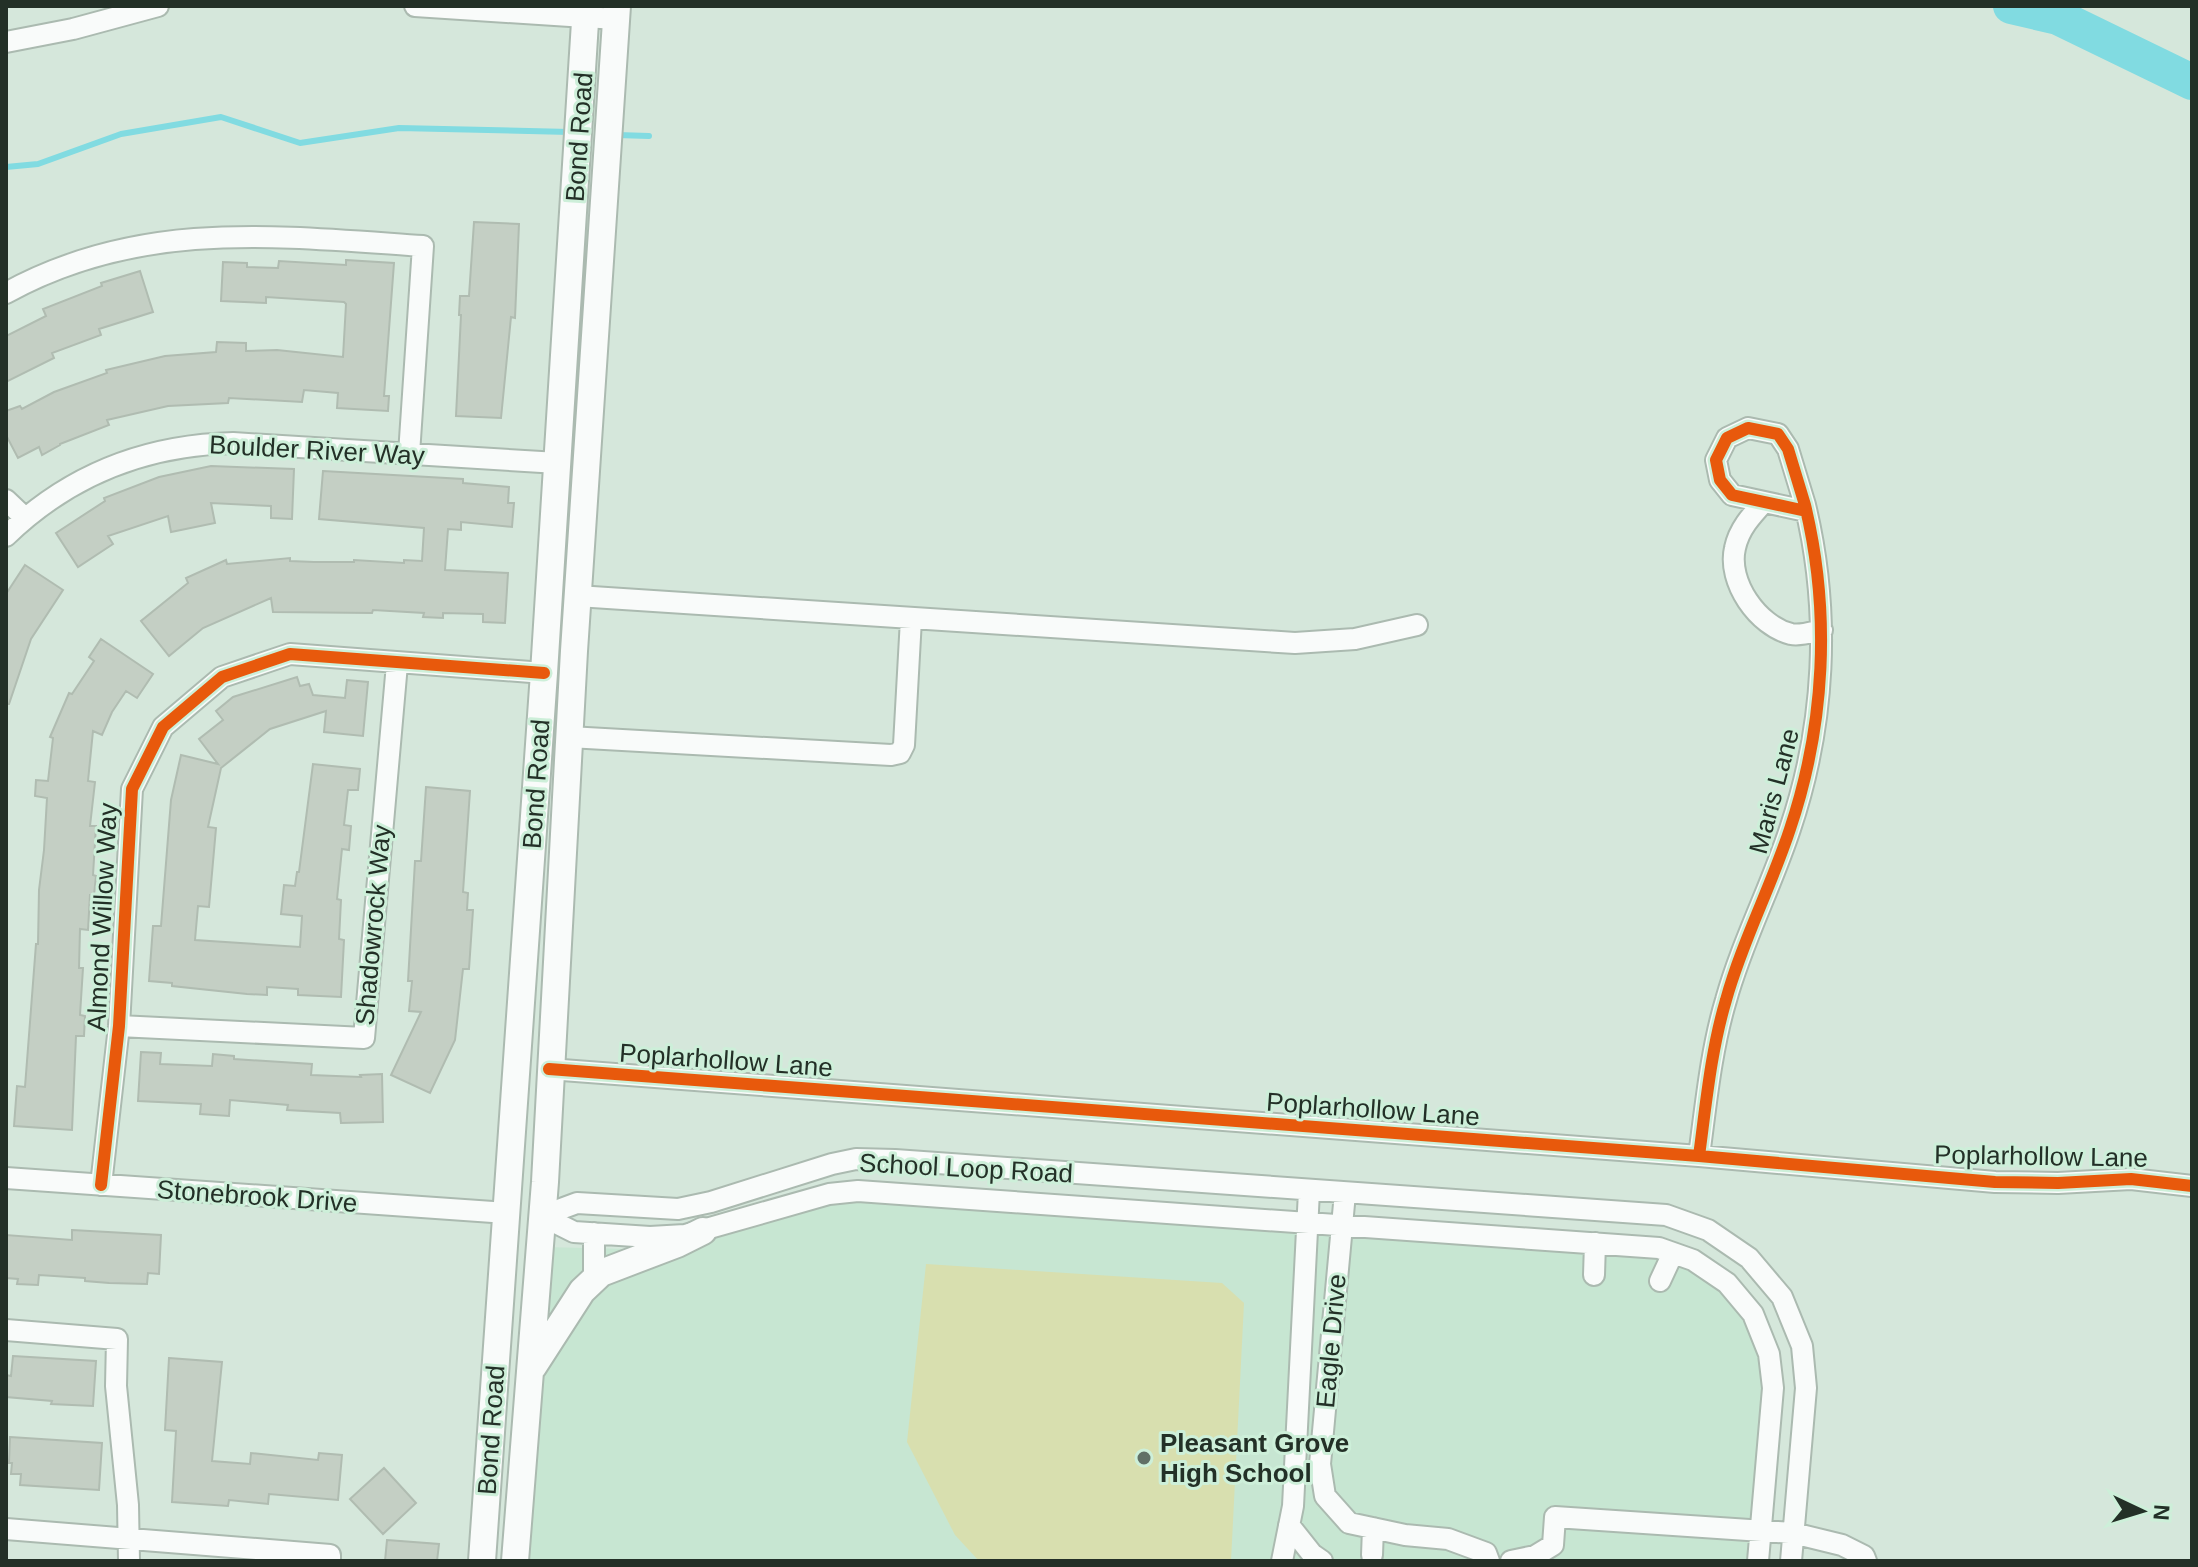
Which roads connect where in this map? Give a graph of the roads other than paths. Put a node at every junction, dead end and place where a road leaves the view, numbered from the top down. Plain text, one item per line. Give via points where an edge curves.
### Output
1 (158, 6) edge
2 (415, 6) edge
3 (118, 10) edge
4 (586, 11) edge
5 (617, 12) edge
6 (6, 42) edge
7 (6, 293) edge
8 (409, 454) junction
9 (558, 463) junction
10 (6, 500) edge
11 (1764, 502) junction
12 (1806, 511) junction
13 (25, 518) junction
14 (6, 536) edge
15 (577, 596) junction
16 (911, 619) junction
17 (1417, 625) dead end
18 (1822, 630) junction
19 (574, 651) junction
20 (397, 664) junction
21 (544, 673) junction
22 (569, 737) junction
23 (119, 1026) junction
24 (549, 1069) junction
25 (1699, 1156) junction
26 (6, 1178) edge
27 (101, 1185) junction
28 (2192, 1186) edge
29 (1309, 1191) junction
30 (1345, 1193) junction
31 (507, 1213) junction
32 (542, 1216) junction
33 (1307, 1224) junction
34 (1342, 1226) junction
35 (703, 1231) junction
36 (594, 1233) junction
37 (1595, 1243) junction
38 (1673, 1253) junction
39 (1594, 1275) dead end
40 (594, 1280) junction
41 (1660, 1281) dead end
42 (6, 1330) edge
43 (529, 1374) junction
44 (1289, 1525) junction
45 (1373, 1528) junction
46 (6, 1529) edge
47 (1761, 1531) junction
48 (1793, 1533) junction
49 (130, 1539) junction
50 (1372, 1555) dead end
51 (1548, 1556) edge
52 (129, 1561) edge
53 (330, 1561) edge
54 (482, 1561) edge
55 (515, 1561) edge
56 (1282, 1561) edge
57 (1322, 1561) edge
58 (1489, 1561) edge
59 (1511, 1561) edge
60 (1758, 1561) edge
61 (1791, 1561) edge
62 (1866, 1561) edge

1 - 3 street
2 - 4 street
3 - 6 street via 73,29
4 - 5 street
4 - 9 main road, Bond Road
5 - 15 main road, Bond Road
7 - 8 street via 111,253 204,237 258,235 423,246
8 - 9 street, Boulder River Way
8 - 13 street, Boulder River Way via 233,443 156,451 120,462 57,494
9 - 19 main road via 571,483 563,629
9 - 21 main road, Bond Road
10 - 13 street
11 - 12 street
11 - 12 street, Maris Lane via 1732,495 1720,480 1716,460 1727,438 1748,428 1778,434 1788,449
11 - 18 street via 1740,531 1735,546 1733,558 1744,597 1766,622 1793,635
12 - 18 street, Maris Lane
13 - 14 street, Boulder River Way
15 - 16 street
15 - 19 main road, Bond Road
16 - 17 street via 1295,643 1355,639
16 - 22 street via 900,753
18 - 25 street, Maris Lane via 1807,771 1725,1002
19 - 22 main road, Bond Road
20 - 21 street, Almond Willow Way
20 - 23 street, Almond Willow Way via 290,654 222,677 163,727 132,789
20 - 23 street, Shadowrock Way via 364,1038
21 - 31 main road, Bond Road
22 - 24 main road, Bond Road
23 - 27 street, Almond Willow Way
24 - 25 street, Poplarhollow Lane
24 - 32 main road, Bond Road
25 - 28 street, Poplarhollow Lane via 1995,1182 2131,1179
26 - 27 street, Stonebrook Drive
27 - 31 street, Stonebrook Drive
29 - 30 street, School Loop Road
29 - 32 street, School Loop Road via 856,1159 678,1209 577,1203
29 - 33 street, Eagle Drive
30 - 34 street, Eagle Drive
30 - 48 street, School Loop Road via 1666,1215 1708,1230 1749,1258 1782,1297 1802,1346 1806,1388
31 - 32 main road
31 - 54 main road, Bond Road
32 - 36 street, School Loop Road via 574,1232
32 - 43 main road, Bond Road
33 - 34 street, School Loop Road
33 - 35 street, School Loop Road via 858,1191 829,1194
33 - 44 street, Eagle Drive
34 - 37 street, School Loop Road
34 - 45 street, Eagle Drive via 1320,1464 1325,1496 1349,1523
35 - 36 street, School Loop Road via 650,1237
35 - 40 main road
36 - 40 street
37 - 38 street, School Loop Road
37 - 39 street
38 - 41 street
38 - 47 street, School Loop Road via 1727,1283 1753,1314 1769,1354 1773,1388
40 - 43 main road via 558,1324
42 - 49 street via 117,1339 117,1402
43 - 55 main road, Bond Road
44 - 56 street, Eagle Drive
44 - 57 street
45 - 50 street
45 - 58 street, Eagle Drive via 1448,1539 1486,1553
46 - 49 street
47 - 48 street
47 - 51 street via 1555,1517
47 - 60 street, School Loop Road
48 - 61 street, School Loop Road
48 - 62 street via 1842,1545
49 - 52 street
49 - 53 street via 330,1555
51 - 59 street

